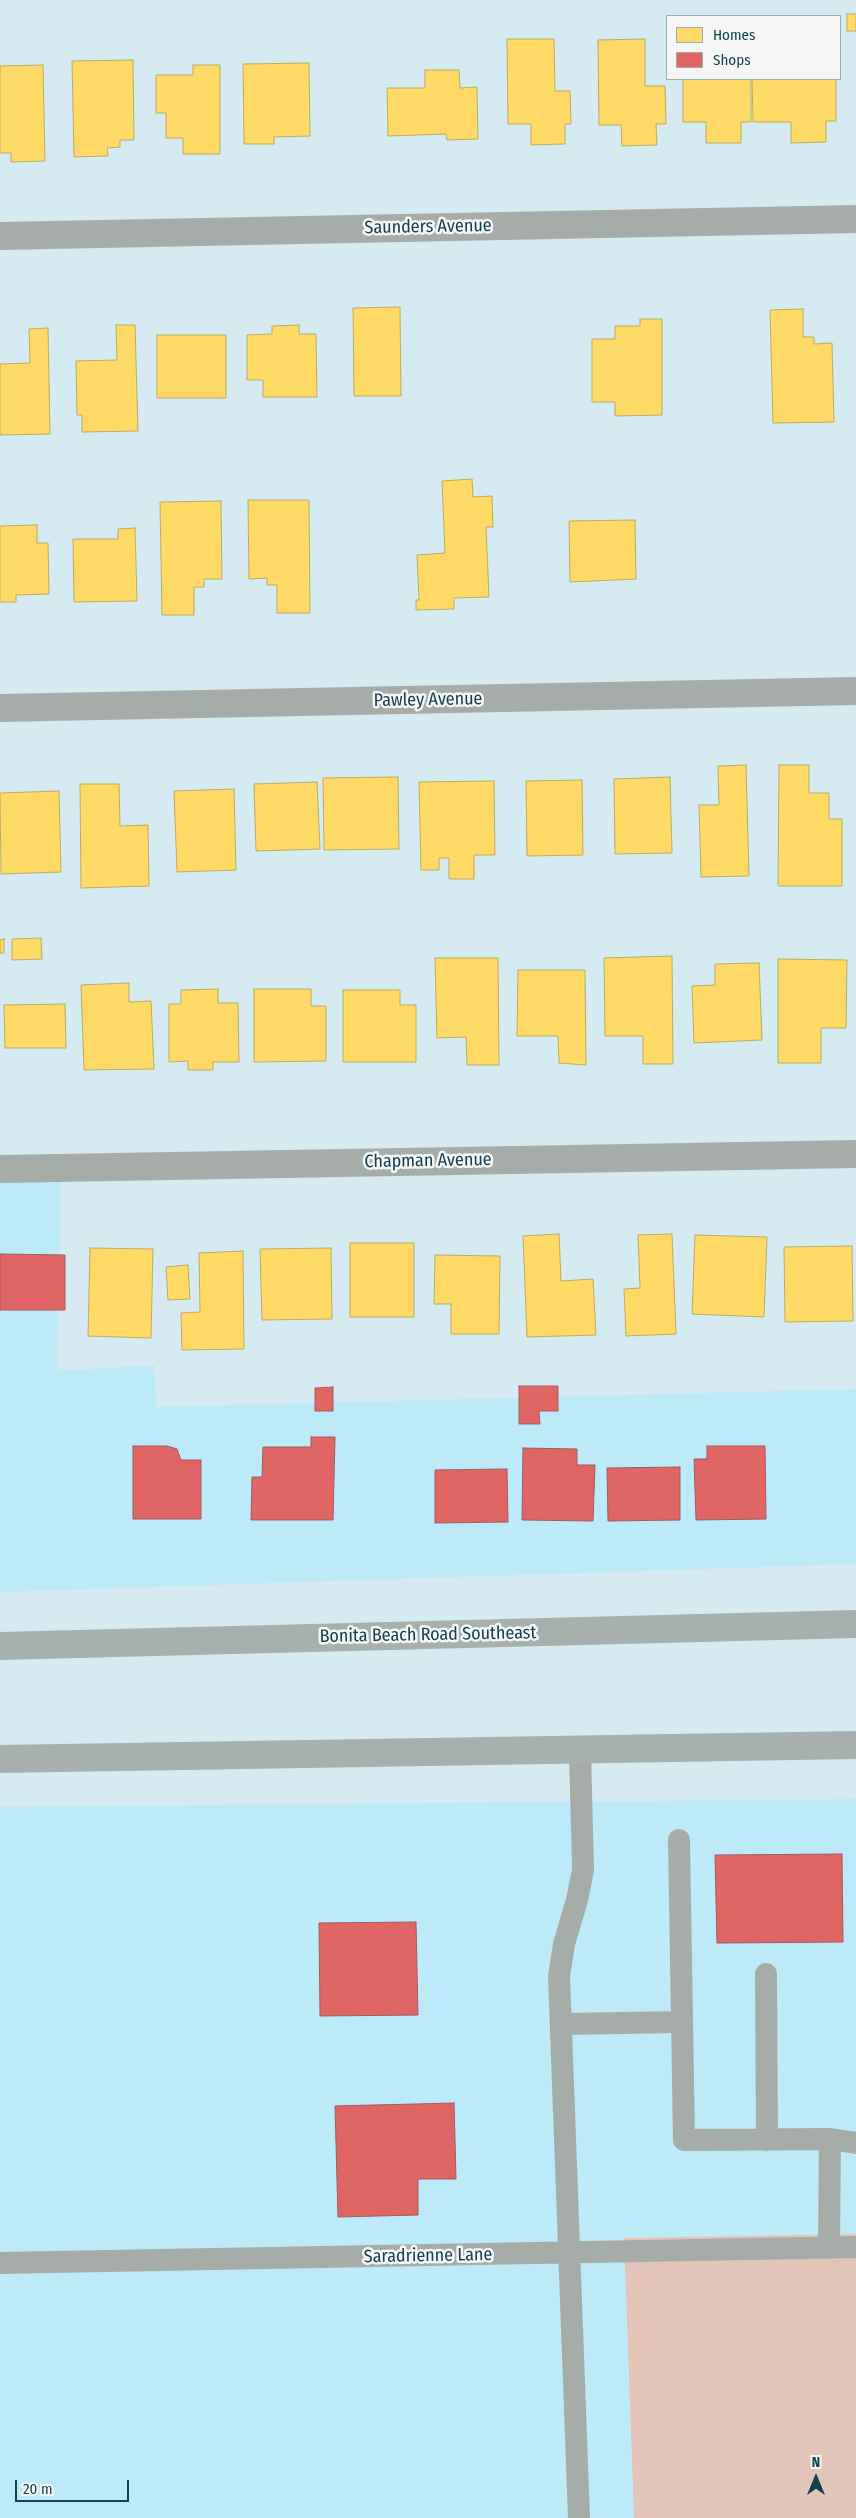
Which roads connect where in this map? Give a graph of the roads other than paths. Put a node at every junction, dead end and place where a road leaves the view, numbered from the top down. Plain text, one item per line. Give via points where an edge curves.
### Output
1 (856, 219) edge
2 (0, 236) edge
3 (856, 691) edge
4 (0, 708) edge
5 (856, 1154) edge
6 (0, 1169) edge
7 (856, 1624) edge
8 (0, 1646) edge
9 (856, 1745) edge
10 (580, 1751) junction
11 (0, 1759) edge
12 (679, 1840) dead end
13 (766, 1974) dead end
14 (682, 2022) junction
15 (561, 2024) junction
16 (830, 2139) junction
17 (767, 2140) junction
18 (856, 2143) edge
19 (856, 2247) edge
20 (829, 2248) junction
21 (570, 2254) junction
22 (0, 2263) edge
23 (579, 2518) edge

1 - 2 street, Saunders Avenue
3 - 4 street, Pawley Avenue
5 - 6 street, Chapman Avenue
7 - 8 main road, Bonita Beach Road Southeast
9 - 10 main road
10 - 11 main road
10 - 15 lane via 583,1870 559,1976
12 - 14 lane
13 - 17 lane
14 - 15 lane
14 - 17 lane via 684,2140
15 - 21 lane
16 - 17 lane
16 - 18 lane
16 - 20 lane
19 - 20 lane, Saradrienne Lane
20 - 21 lane, Saradrienne Lane
21 - 22 lane, Saradrienne Lane
21 - 23 lane

